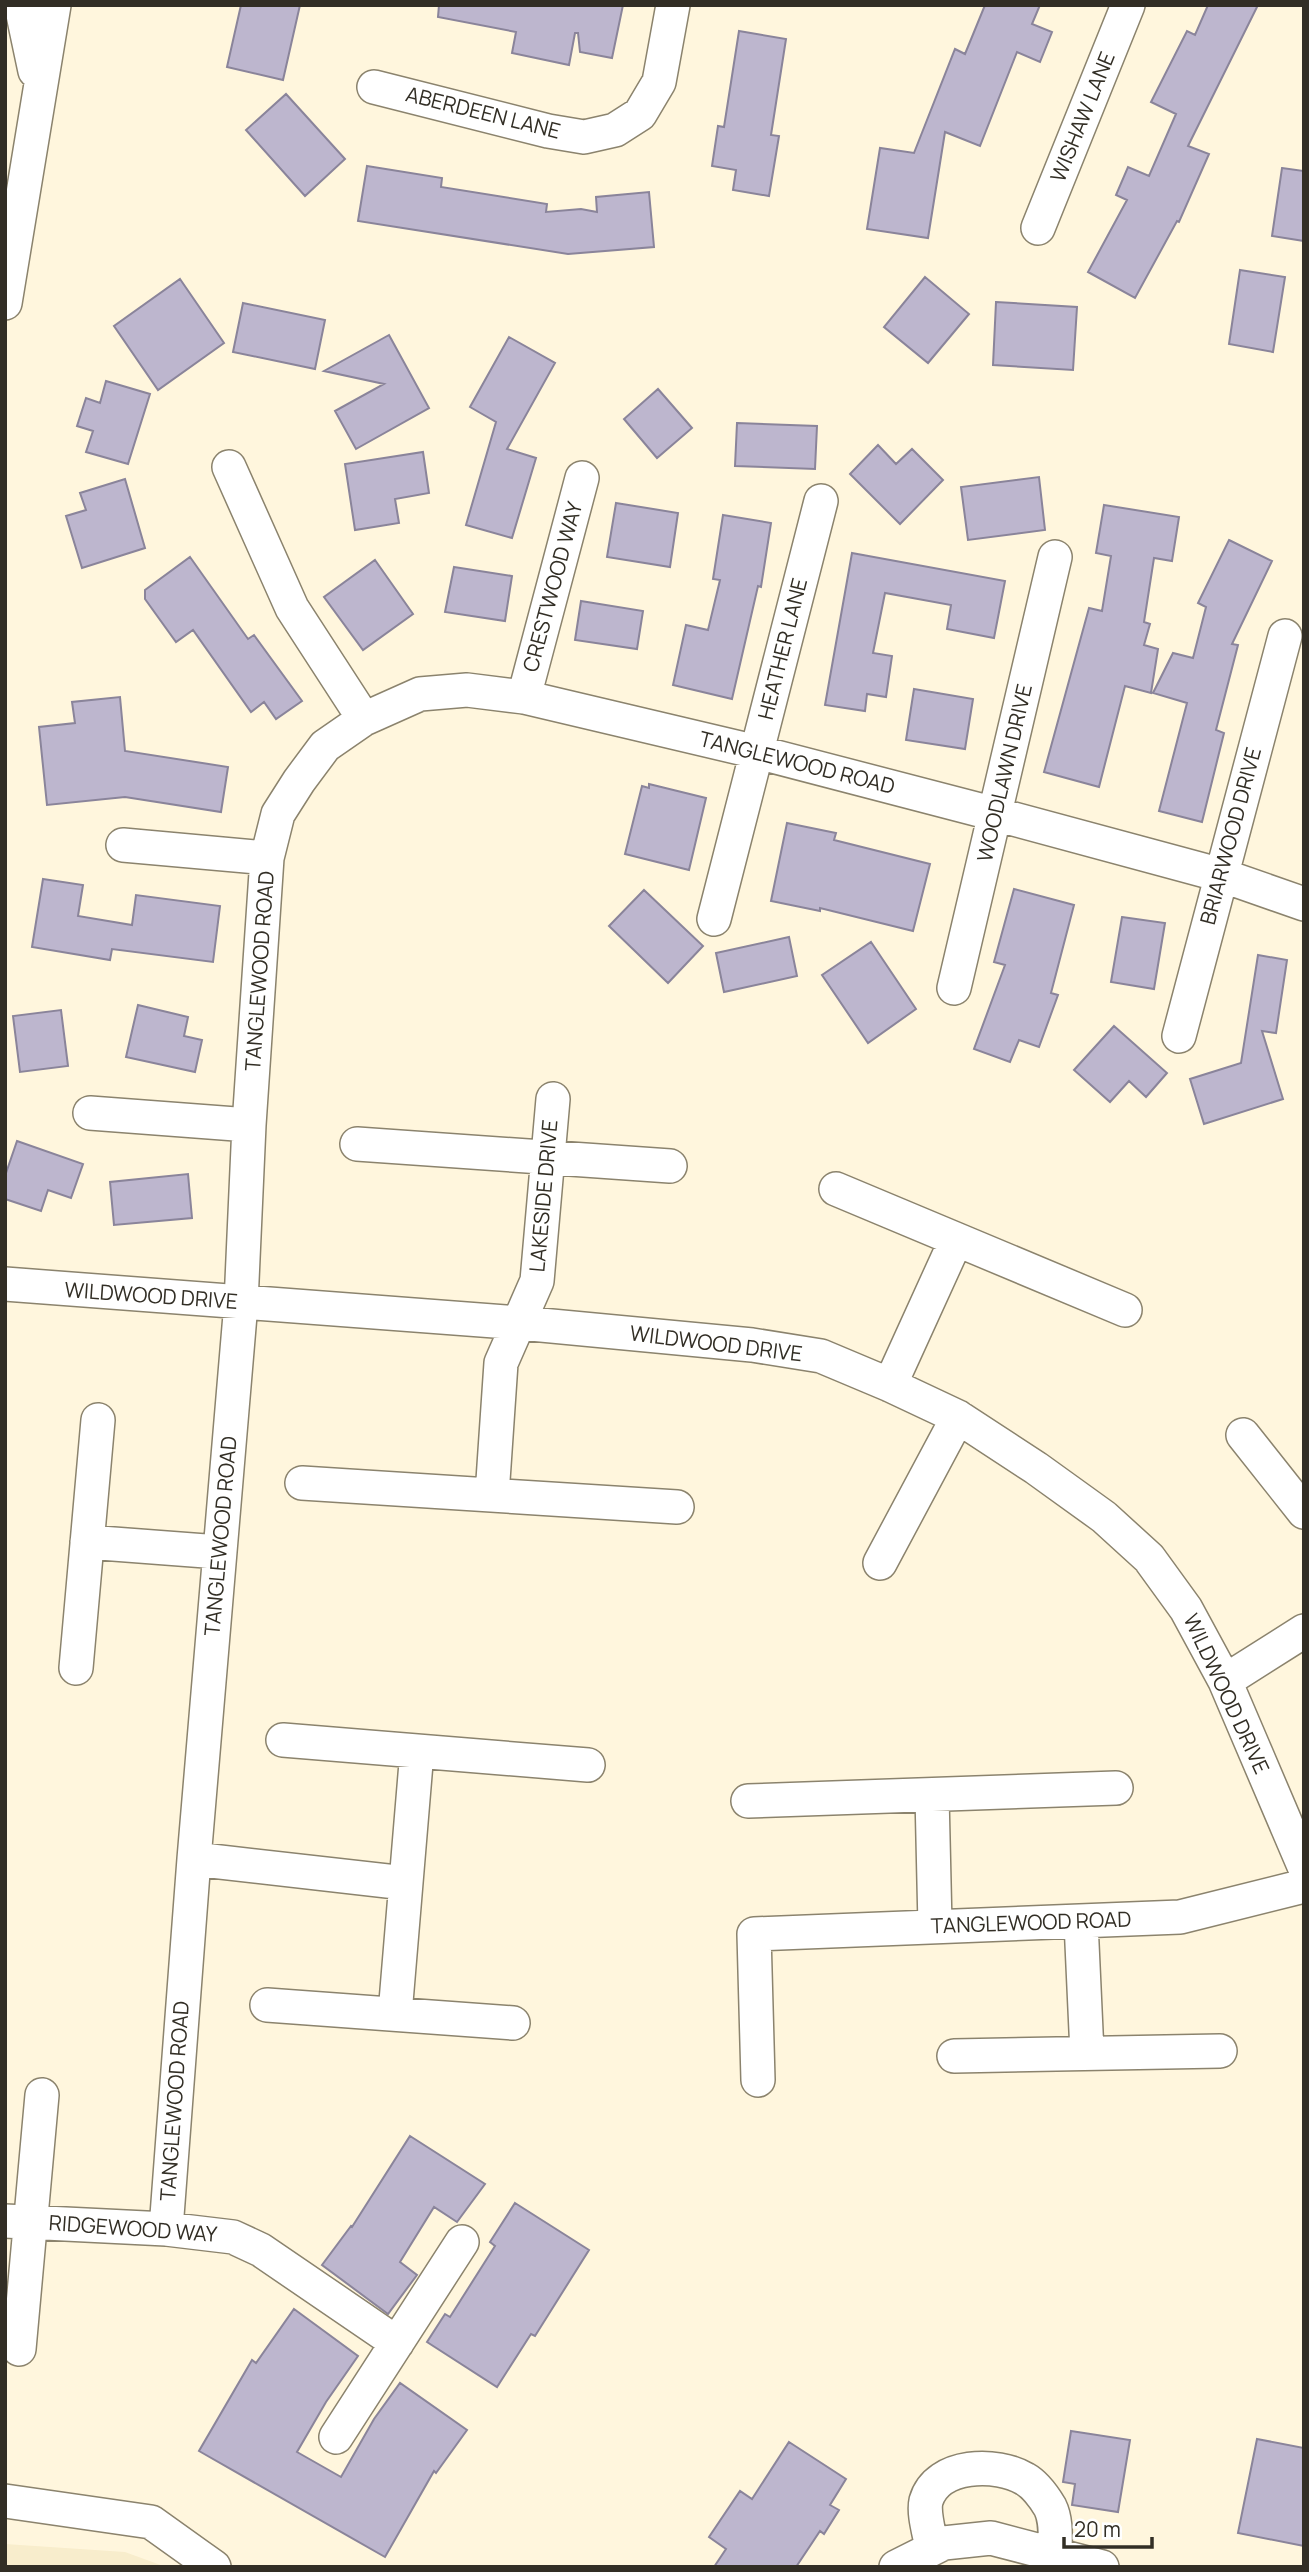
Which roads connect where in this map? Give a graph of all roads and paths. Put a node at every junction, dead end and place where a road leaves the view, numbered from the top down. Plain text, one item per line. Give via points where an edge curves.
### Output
1 (21, 5) edge
2 (54, 5) edge
3 (673, 5) edge
4 (1128, 5) edge
5 (374, 87) dead end
6 (38, 90) junction
7 (1038, 228) dead end
8 (7, 287) edge
9 (229, 467) dead end
10 (582, 478) dead end
11 (821, 501) dead end
12 (1055, 557) dead end
13 (1285, 636) dead end
14 (524, 697) junction
15 (364, 719) junction
16 (757, 752) junction
17 (995, 814) junction
18 (123, 845) dead end
19 (267, 858) junction
20 (1221, 875) junction
21 (1304, 904) edge
22 (714, 919) dead end
23 (954, 988) dead end
24 (1179, 1036) dead end
25 (553, 1099) dead end
26 (90, 1112) dead end
27 (249, 1125) junction
28 (358, 1143) dead end
29 (548, 1157) junction
30 (670, 1166) dead end
31 (836, 1189) dead end
32 (956, 1240) junction
33 (5, 1284) edge
34 (241, 1303) junction
35 (1125, 1310) dead end
36 (520, 1323) junction
37 (890, 1385) junction
38 (958, 1417) junction
39 (97, 1420) dead end
40 (1243, 1436) dead end
41 (302, 1483) dead end
42 (492, 1495) junction
43 (677, 1507) dead end
44 (1304, 1511) edge
45 (87, 1542) junction
46 (219, 1552) junction
47 (880, 1563) dead end
48 (1304, 1631) edge
49 (76, 1668) dead end
50 (1225, 1681) junction
51 (283, 1740) dead end
52 (417, 1751) junction
53 (588, 1765) dead end
54 (1116, 1788) dead end
55 (932, 1795) junction
56 (748, 1801) dead end
57 (194, 1859) junction
58 (1304, 1866) edge
59 (405, 1884) junction
60 (1304, 1886) edge
61 (1081, 1922) junction
62 (935, 1926) junction
63 (267, 2005) dead end
64 (395, 2014) junction
65 (513, 2023) dead end
66 (1220, 2050) dead end
67 (1087, 2053) junction
68 (954, 2056) dead end
69 (758, 2080) dead end
70 (42, 2095) dead end
71 (18, 2222) edge
72 (166, 2229) junction
73 (462, 2242) dead end
74 (397, 2343) junction
75 (19, 2349) dead end
76 (336, 2437) dead end
77 (5, 2501) edge
78 (932, 2549) junction
79 (1055, 2554) junction
80 (214, 2567) edge
81 (896, 2567) edge
82 (1102, 2567) edge

1 - 6 street
2 - 6 street
3 - 5 street, ABERDEEN LANE via 659,82 639,114 615,130 584,137 548,131
4 - 7 street, WISHAW LANE
6 - 8 street
9 - 15 street via 292,608
10 - 14 street, CRESTWOOD WAY
11 - 16 street, HEATHER LANE
12 - 17 street, WOODLAWN DRIVE
13 - 20 street, BRIARWOOD DRIVE
14 - 15 street, TANGLEWOOD ROAD via 467,690 420,694
14 - 16 street, TANGLEWOOD ROAD
15 - 19 street, TANGLEWOOD ROAD via 325,746 299,781 278,814
16 - 17 street, TANGLEWOOD ROAD
16 - 22 street, HEATHER LANE
17 - 20 street, TANGLEWOOD ROAD
17 - 23 street, WOODLAWN DRIVE
18 - 19 street
19 - 27 street, TANGLEWOOD ROAD
20 - 21 street, TANGLEWOOD ROAD
20 - 24 street, BRIARWOOD DRIVE
25 - 29 street, LAKESIDE DRIVE
26 - 27 street
27 - 34 street, TANGLEWOOD ROAD
28 - 29 street
29 - 30 street
29 - 36 street, LAKESIDE DRIVE via 537,1281
31 - 32 street
32 - 35 street
32 - 37 street
33 - 34 street, WILDWOOD DRIVE
34 - 36 street, WILDWOOD DRIVE
34 - 46 street, TANGLEWOOD ROAD
36 - 37 street, WILDWOOD DRIVE via 821,1356
36 - 42 street, LAKESIDE DRIVE via 501,1363
37 - 38 street, WILDWOOD DRIVE
38 - 47 street
38 - 50 street, WILDWOOD DRIVE via 1104,1517 1149,1558 1186,1609
39 - 45 street
40 - 44 street
41 - 42 street
42 - 43 street
45 - 46 street
45 - 49 street
46 - 57 street, TANGLEWOOD ROAD
48 - 50 street
50 - 58 street, WILDWOOD DRIVE
51 - 52 street
52 - 53 street
52 - 59 street
54 - 55 street
55 - 56 street
55 - 62 street
57 - 59 street
57 - 72 street, TANGLEWOOD ROAD
59 - 64 street
60 - 61 street, TANGLEWOOD ROAD via 1180,1917
61 - 62 street, TANGLEWOOD ROAD
61 - 67 street
62 - 69 street, TANGLEWOOD ROAD via 754,1934
63 - 64 street
64 - 65 street
66 - 67 street
67 - 68 street
70 - 71 street
71 - 72 street, RIDGEWOOD WAY
71 - 75 street
72 - 74 street, RIDGEWOOD WAY via 233,2237 261,2250
73 - 74 street
74 - 76 street
77 - 80 street via 150,2522
78 - 79 street via 944,2543 991,2538
78 - 79 street via 925,2504 931,2488 968,2469 989,2469 1026,2479 1041,2495 1055,2524
78 - 81 street
79 - 82 street

